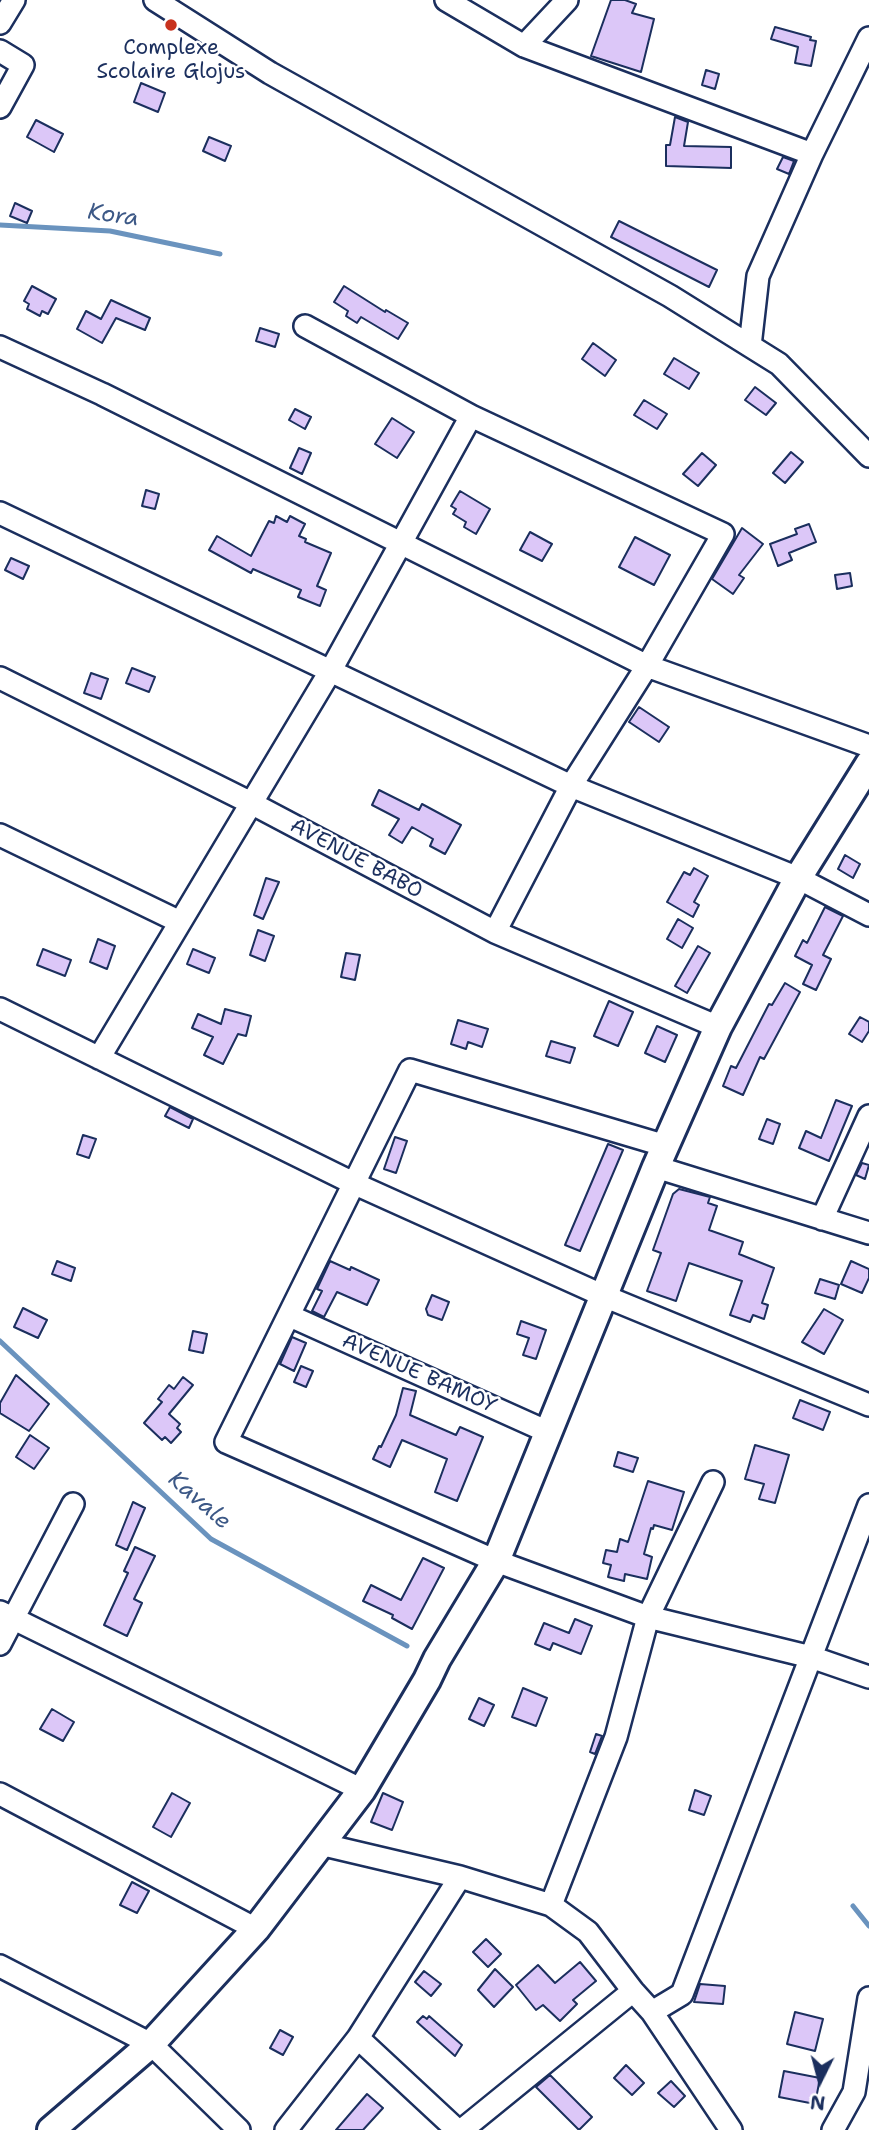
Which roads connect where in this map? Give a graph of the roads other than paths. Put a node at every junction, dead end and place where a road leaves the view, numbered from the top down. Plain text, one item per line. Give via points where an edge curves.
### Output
1 (14, 0) edge
2 (155, 0) edge
3 (446, 0) edge
4 (567, 0) edge
5 (0, 23) edge
6 (869, 38) edge
7 (524, 46) junction
8 (0, 51) edge
9 (0, 107) edge
10 (812, 154) junction
11 (304, 326) dead end
12 (750, 346) junction
13 (0, 347) edge
14 (471, 416) junction
15 (869, 456) edge
16 (0, 513) edge
17 (401, 544) junction
18 (647, 666) junction
19 (331, 670) junction
20 (0, 678) edge
21 (869, 746) edge
22 (869, 764) edge
23 (571, 786) junction
24 (251, 803) junction
25 (0, 835) edge
26 (798, 878) junction
27 (869, 915) edge
28 (180, 922) junction
29 (495, 932) junction
30 (0, 1009) edge
31 (718, 1027) junction
32 (99, 1058) junction
33 (869, 1116) edge
34 (661, 1156) junction
35 (353, 1183) junction
36 (822, 1219) junction
37 (869, 1233) edge
38 (604, 1296) junction
39 (290, 1316) junction
40 (869, 1405) edge
41 (548, 1432) junction
42 (713, 1482) dead end
43 (73, 1504) dead end
44 (869, 1505) edge
45 (496, 1561) junction
46 (7, 1615) edge
47 (648, 1617) junction
48 (0, 1644) edge
49 (811, 1657) junction
50 (869, 1677) edge
51 (362, 1790) junction
52 (0, 1794) edge
53 (320, 1843) junction
54 (460, 1877) junction
55 (551, 1905) junction
56 (256, 1928) junction
57 (0, 1966) edge
58 (633, 1992) junction
59 (869, 1998) edge
60 (652, 2012) junction
61 (358, 2038) junction
62 (151, 2044) junction
63 (51, 2130) edge
64 (239, 2130) edge
65 (286, 2130) edge
66 (459, 2130) edge
67 (731, 2130) edge
68 (833, 2130) edge

1 - 5 street
2 - 12 street via 270,73 670,296
3 - 7 street
4 - 7 street
6 - 10 street
7 - 10 street
8 - 9 street via 23,65
10 - 12 street via 758,276
11 - 14 street
12 - 15 street via 779,364
13 - 17 street
14 - 17 street
14 - 18 street via 723,534
16 - 19 street
17 - 18 street
17 - 19 street
18 - 21 street
18 - 23 street
19 - 23 street
19 - 24 street
20 - 24 street, AVENUE BABO
22 - 26 main road
23 - 26 street
23 - 29 street
24 - 28 street
24 - 29 street, AVENUE BABO
25 - 28 street
26 - 27 street
26 - 31 main road
28 - 32 street
29 - 31 street, AVENUE BABO
30 - 32 street
31 - 34 main road
32 - 35 street
33 - 36 street
34 - 35 street via 410,1070
34 - 36 street
34 - 38 main road
35 - 38 street
35 - 39 street
36 - 37 street
38 - 40 street
38 - 41 main road
39 - 41 street, AVENUE BAMOY
39 - 45 street via 226,1442
41 - 45 main road
42 - 47 street
43 - 46 street
44 - 49 street
45 - 47 street
45 - 51 main road
46 - 48 street
46 - 51 street
47 - 49 street
47 - 55 street via 616,1737
49 - 50 street
49 - 60 street via 682,1994
51 - 53 main road
52 - 56 street
53 - 54 street
53 - 56 main road
54 - 55 street
54 - 61 street
55 - 58 street via 588,1932
56 - 62 main road
57 - 62 street
58 - 60 street
58 - 66 street
59 - 68 street via 854,2092
60 - 67 street
61 - 65 street
61 - 66 street
62 - 63 main road
62 - 64 street

